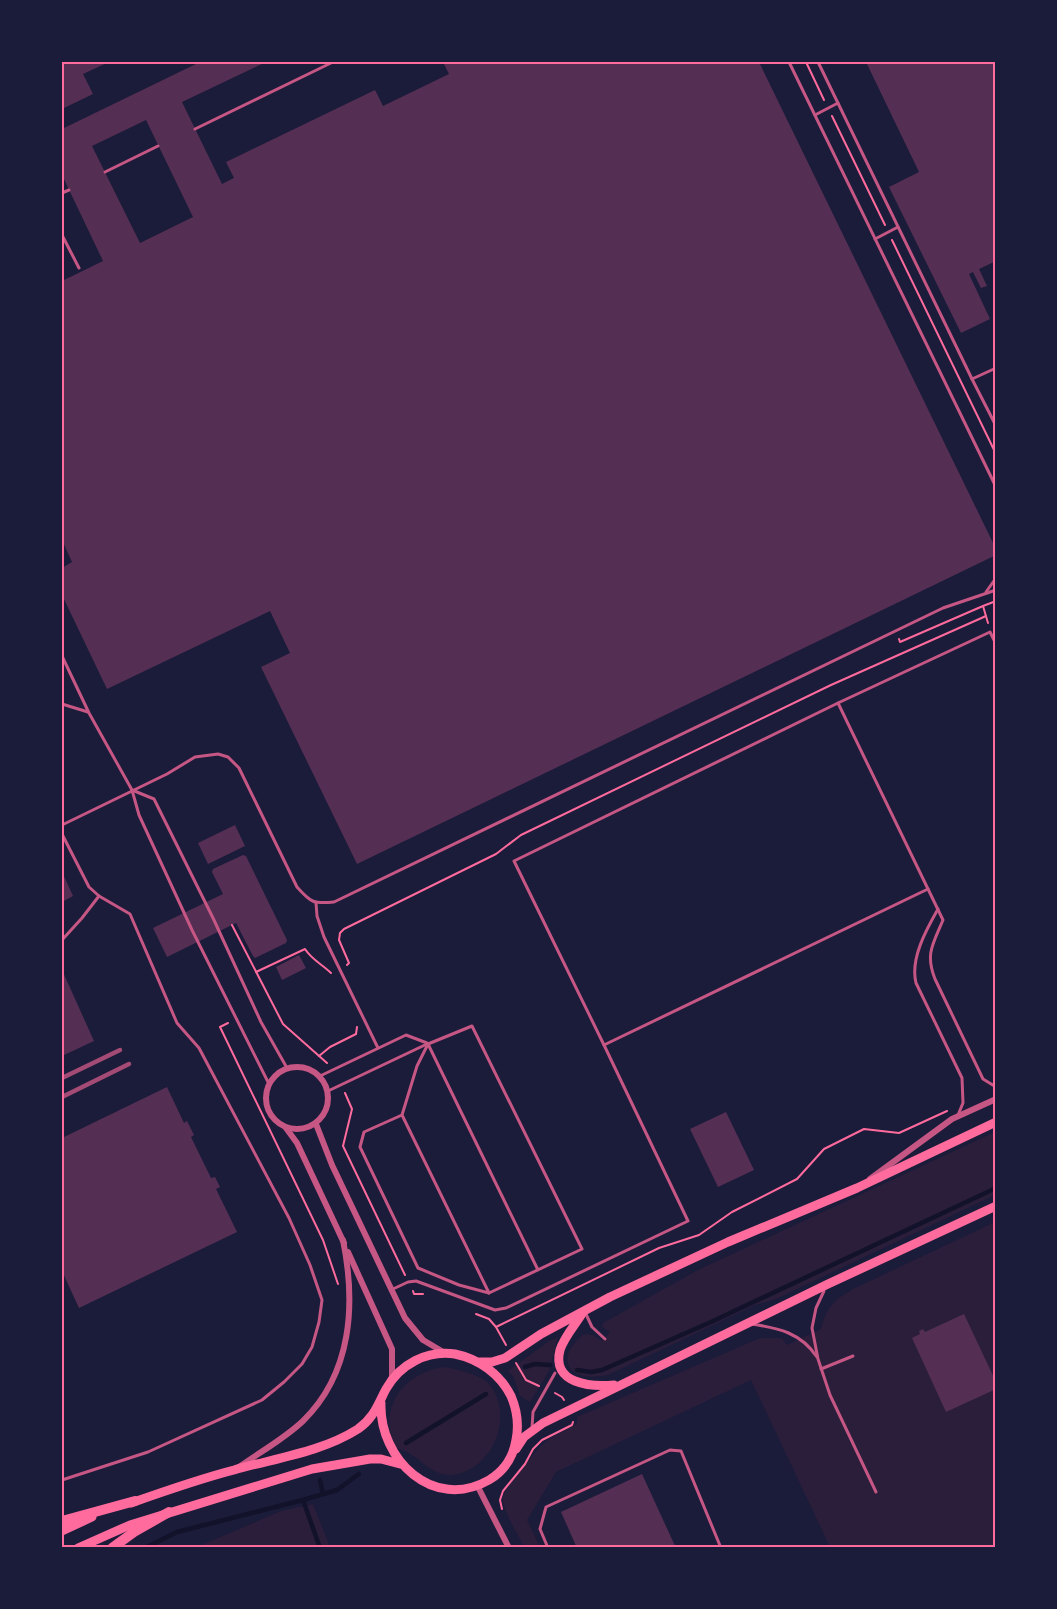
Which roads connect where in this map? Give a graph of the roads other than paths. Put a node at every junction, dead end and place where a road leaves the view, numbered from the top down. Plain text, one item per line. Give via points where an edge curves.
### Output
1 (333, 62) edge
2 (789, 62) edge
3 (818, 62) edge
4 (838, 104) junction
5 (815, 116) junction
6 (195, 129) dead end
7 (158, 146) dead end
8 (105, 172) dead end
9 (69, 190) dead end
10 (62, 194) edge
11 (898, 227) junction
12 (62, 235) edge
13 (875, 239) junction
14 (79, 268) dead end
15 (996, 368) edge
16 (972, 379) junction
17 (996, 426) edge
18 (996, 487) edge
19 (996, 578) edge
20 (996, 590) edge
21 (985, 594) junction
22 (996, 644) edge
23 (62, 659) edge
24 (838, 703) junction
25 (62, 704) edge
26 (89, 713) junction
27 (132, 790) junction
28 (62, 825) edge
29 (62, 834) edge
30 (928, 889) junction
31 (99, 896) junction
32 (316, 903) junction
33 (938, 909) junction
34 (62, 940) edge
35 (428, 1044) junction
36 (604, 1045) junction
37 (378, 1048) junction
38 (287, 1068) junction
39 (320, 1076) junction
40 (269, 1084) junction
41 (996, 1087) edge
42 (328, 1091) junction
43 (996, 1099) edge
44 (402, 1115) junction
45 (958, 1117) junction
46 (996, 1122) edge
47 (316, 1124) junction
48 (286, 1128) junction
49 (857, 1188) junction
50 (996, 1206) edge
51 (342, 1240) junction
52 (538, 1270) junction
53 (828, 1284) junction
54 (391, 1290) junction
55 (489, 1293) junction
56 (584, 1310) junction
57 (747, 1324) junction
58 (605, 1339) dead end
59 (445, 1353) junction
60 (853, 1356) dead end
61 (818, 1359) junction
62 (478, 1362) junction
63 (821, 1368) junction
64 (555, 1373) dead end
65 (392, 1380) junction
66 (628, 1381) junction
67 (381, 1403) junction
68 (532, 1430) junction
69 (509, 1462) junction
70 (402, 1465) junction
71 (236, 1469) junction
72 (62, 1480) edge
73 (477, 1485) junction
74 (876, 1492) dead end
75 (135, 1501) junction
76 (169, 1512) junction
77 (62, 1521) edge
78 (62, 1531) edge
79 (78, 1548) edge
80 (112, 1548) edge
81 (509, 1548) edge
82 (548, 1548) edge
83 (721, 1548) edge

1 - 6 lane
2 - 5 lane
3 - 4 lane
4 - 5 lane
4 - 11 lane
5 - 13 lane
7 - 8 lane
9 - 10 lane
11 - 13 lane
11 - 16 lane
12 - 14 lane
13 - 18 lane
15 - 16 lane
16 - 17 lane
19 - 21 lane
20 - 21 lane
21 - 32 lane via 943,608 334,902
22 - 24 lane via 990,632
23 - 26 lane
24 - 30 lane
24 - 36 lane via 514,861
25 - 26 lane
26 - 27 lane
27 - 28 lane
27 - 32 lane via 195,757 228,757 239,768 297,886
27 - 38 lane via 154,799
27 - 40 lane via 142,822
29 - 31 lane
30 - 33 lane
30 - 36 lane
31 - 34 lane
31 - 72 lane via 130,914 177,1023 199,1048 289,1218 322,1300 320,1322 302,1364 262,1400 148,1452
32 - 37 lane via 324,937
33 - 41 lane via 944,920 930,950 929,965 983,1079
33 - 45 lane via 913,971 962,1078 963,1103
35 - 37 lane via 406,1035
35 - 42 lane
35 - 44 lane
35 - 52 lane
35 - 52 lane via 472,1026 582,1249
36 - 54 lane via 688,1221 506,1308 495,1310 416,1281
37 - 39 lane
38 - 39 street via 304,1067
38 - 40 street
39 - 42 street
40 - 48 street via 268,1110
42 - 47 street via 327,1109
43 - 45 street
44 - 55 lane
44 - 55 lane via 364,1132 360,1147 418,1268
45 - 49 street
46 - 49 main road
47 - 48 street via 297,1130
47 - 54 street
48 - 51 street via 297,1143
49 - 56 main road via 728,1242
50 - 53 main road
51 - 65 street via 392,1349
51 - 71 street via 349,1281 345,1350 340,1366 323,1396 302,1421
52 - 55 lane
53 - 57 main road
53 - 61 lane via 813,1318
54 - 59 street via 416,1334
56 - 58 lane via 592,1327
56 - 62 main road via 505,1358
56 - 66 main road via 560,1350 564,1372 577,1383 593,1386
57 - 61 lane via 793,1334
57 - 66 main road
59 - 62 main road
59 - 65 main road via 415,1360
60 - 63 lane
61 - 63 lane
62 - 69 main road via 502,1382 516,1410 517,1431
63 - 74 lane
64 - 68 lane via 533,1412
65 - 67 main road
66 - 68 main road
67 - 70 main road via 385,1436
67 - 71 main road via 366,1424 343,1437 315,1449
68 - 69 main road
69 - 73 main road via 495,1476
70 - 73 main road via 420,1480 442,1488
70 - 76 main road via 370,1459 312,1469
71 - 75 main road
73 - 81 street
75 - 77 highway
75 - 78 main road
76 - 79 main road
76 - 80 highway
82 - 83 lane via 540,1529 546,1507 670,1450 681,1451

